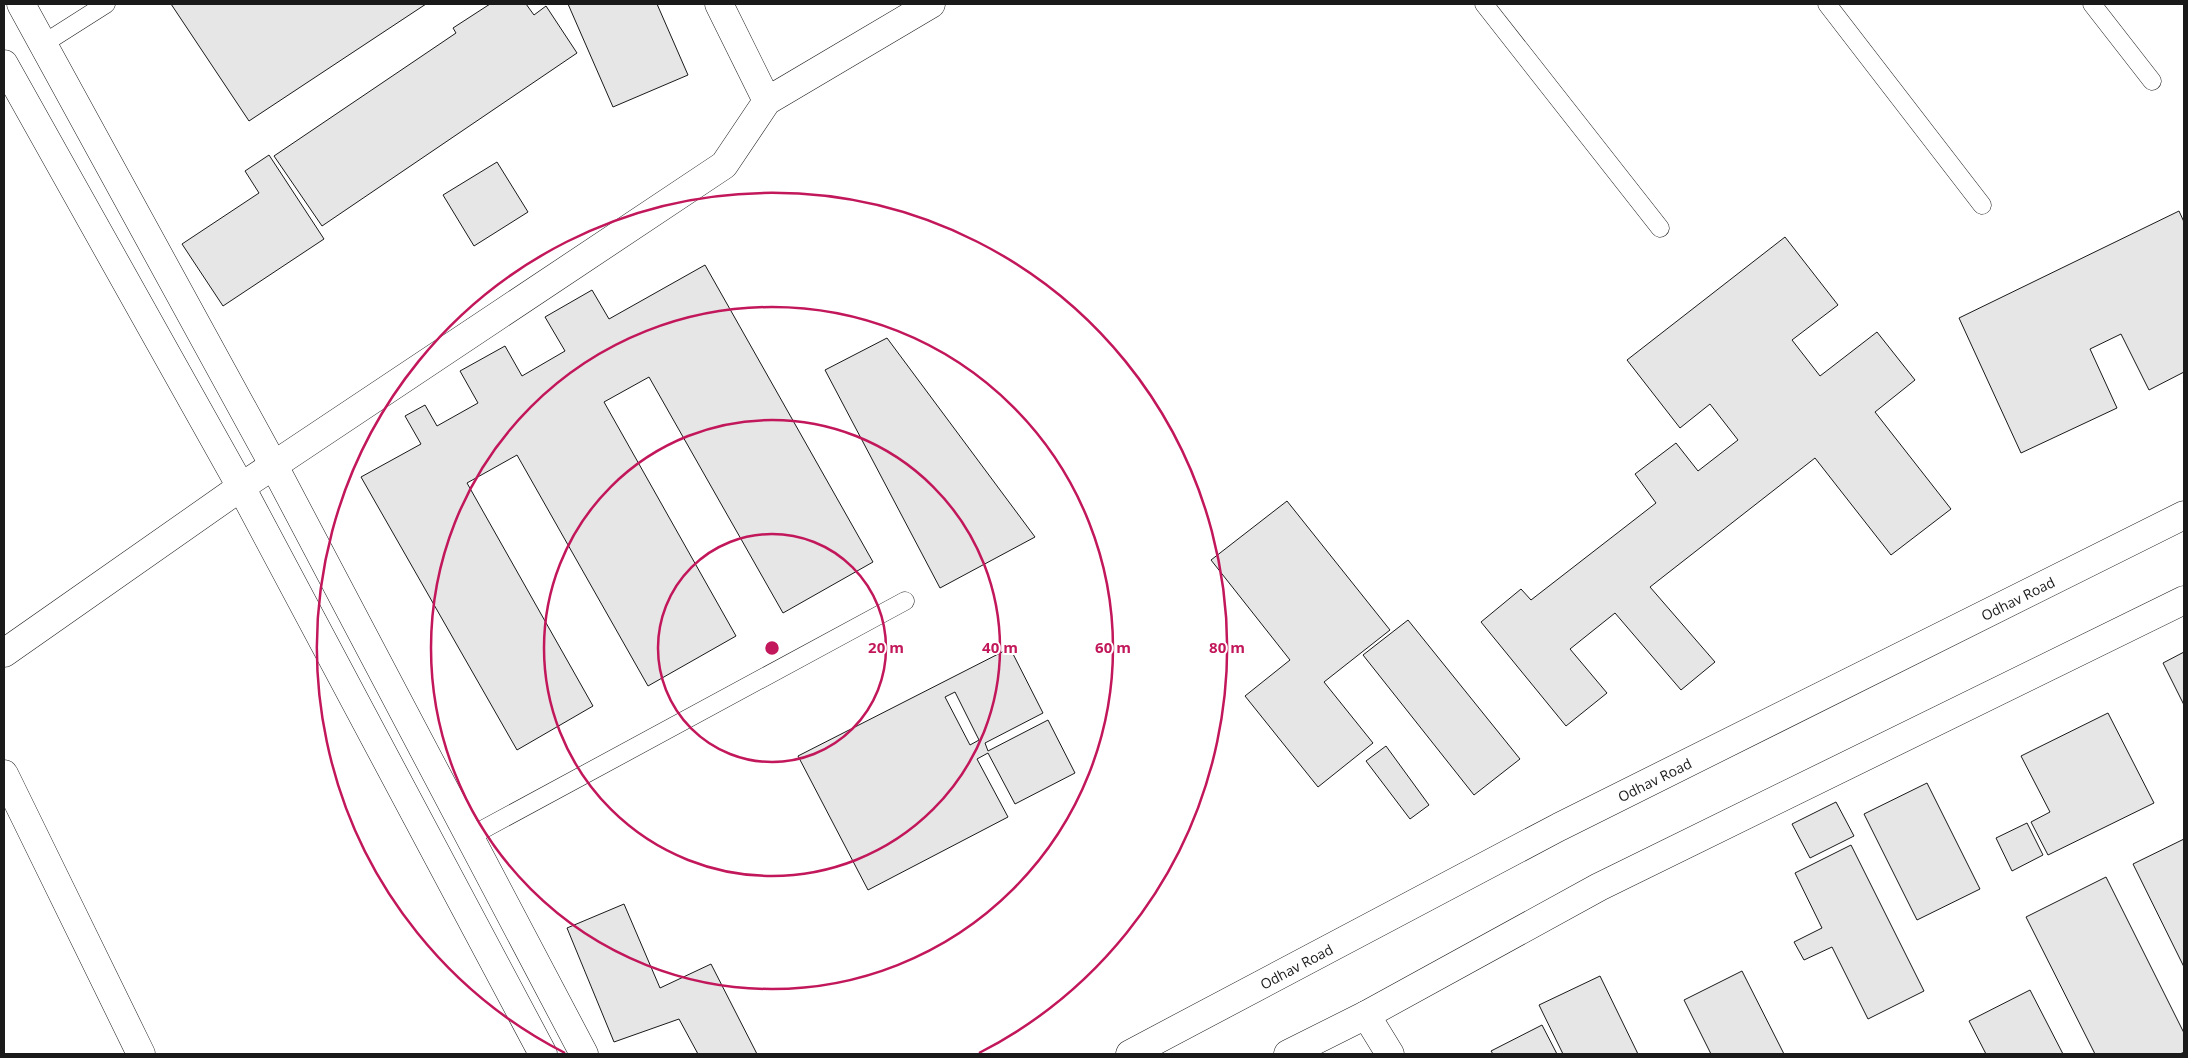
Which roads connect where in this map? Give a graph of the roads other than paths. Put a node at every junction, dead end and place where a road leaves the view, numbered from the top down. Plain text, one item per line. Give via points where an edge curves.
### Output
1 (21, 4) edge
2 (106, 4) edge
3 (719, 4) edge
4 (931, 4) edge
5 (1484, 4) edge
6 (1827, 4) edge
7 (2092, 4) edge
8 (43, 44) junction
9 (4, 64) edge
10 (2152, 81) dead end
11 (767, 101) junction
12 (1982, 205) dead end
13 (1660, 228) dead end
14 (274, 466) junction
15 (241, 487) junction
16 (2184, 515) edge
17 (2184, 600) edge
18 (905, 601) dead end
19 (4, 653) edge
20 (4, 774) edge
21 (469, 837) junction
22 (1366, 1015) junction
23 (141, 1054) edge
24 (543, 1054) edge
25 (584, 1054) edge
26 (1130, 1054) edge
27 (1288, 1054) edge
28 (1390, 1054) edge

1 - 8 street
2 - 8 lane
3 - 11 street
4 - 11 street
5 - 13 lane
6 - 12 lane
7 - 10 lane
8 - 14 street
9 - 15 street
11 - 14 street via 724,164
14 - 15 street
14 - 21 street
15 - 19 street
15 - 24 street
16 - 26 street, Odhav Road via 1559,827
17 - 22 street via 1599,887
18 - 21 lane
20 - 23 street
21 - 25 street
22 - 27 street
22 - 28 street

